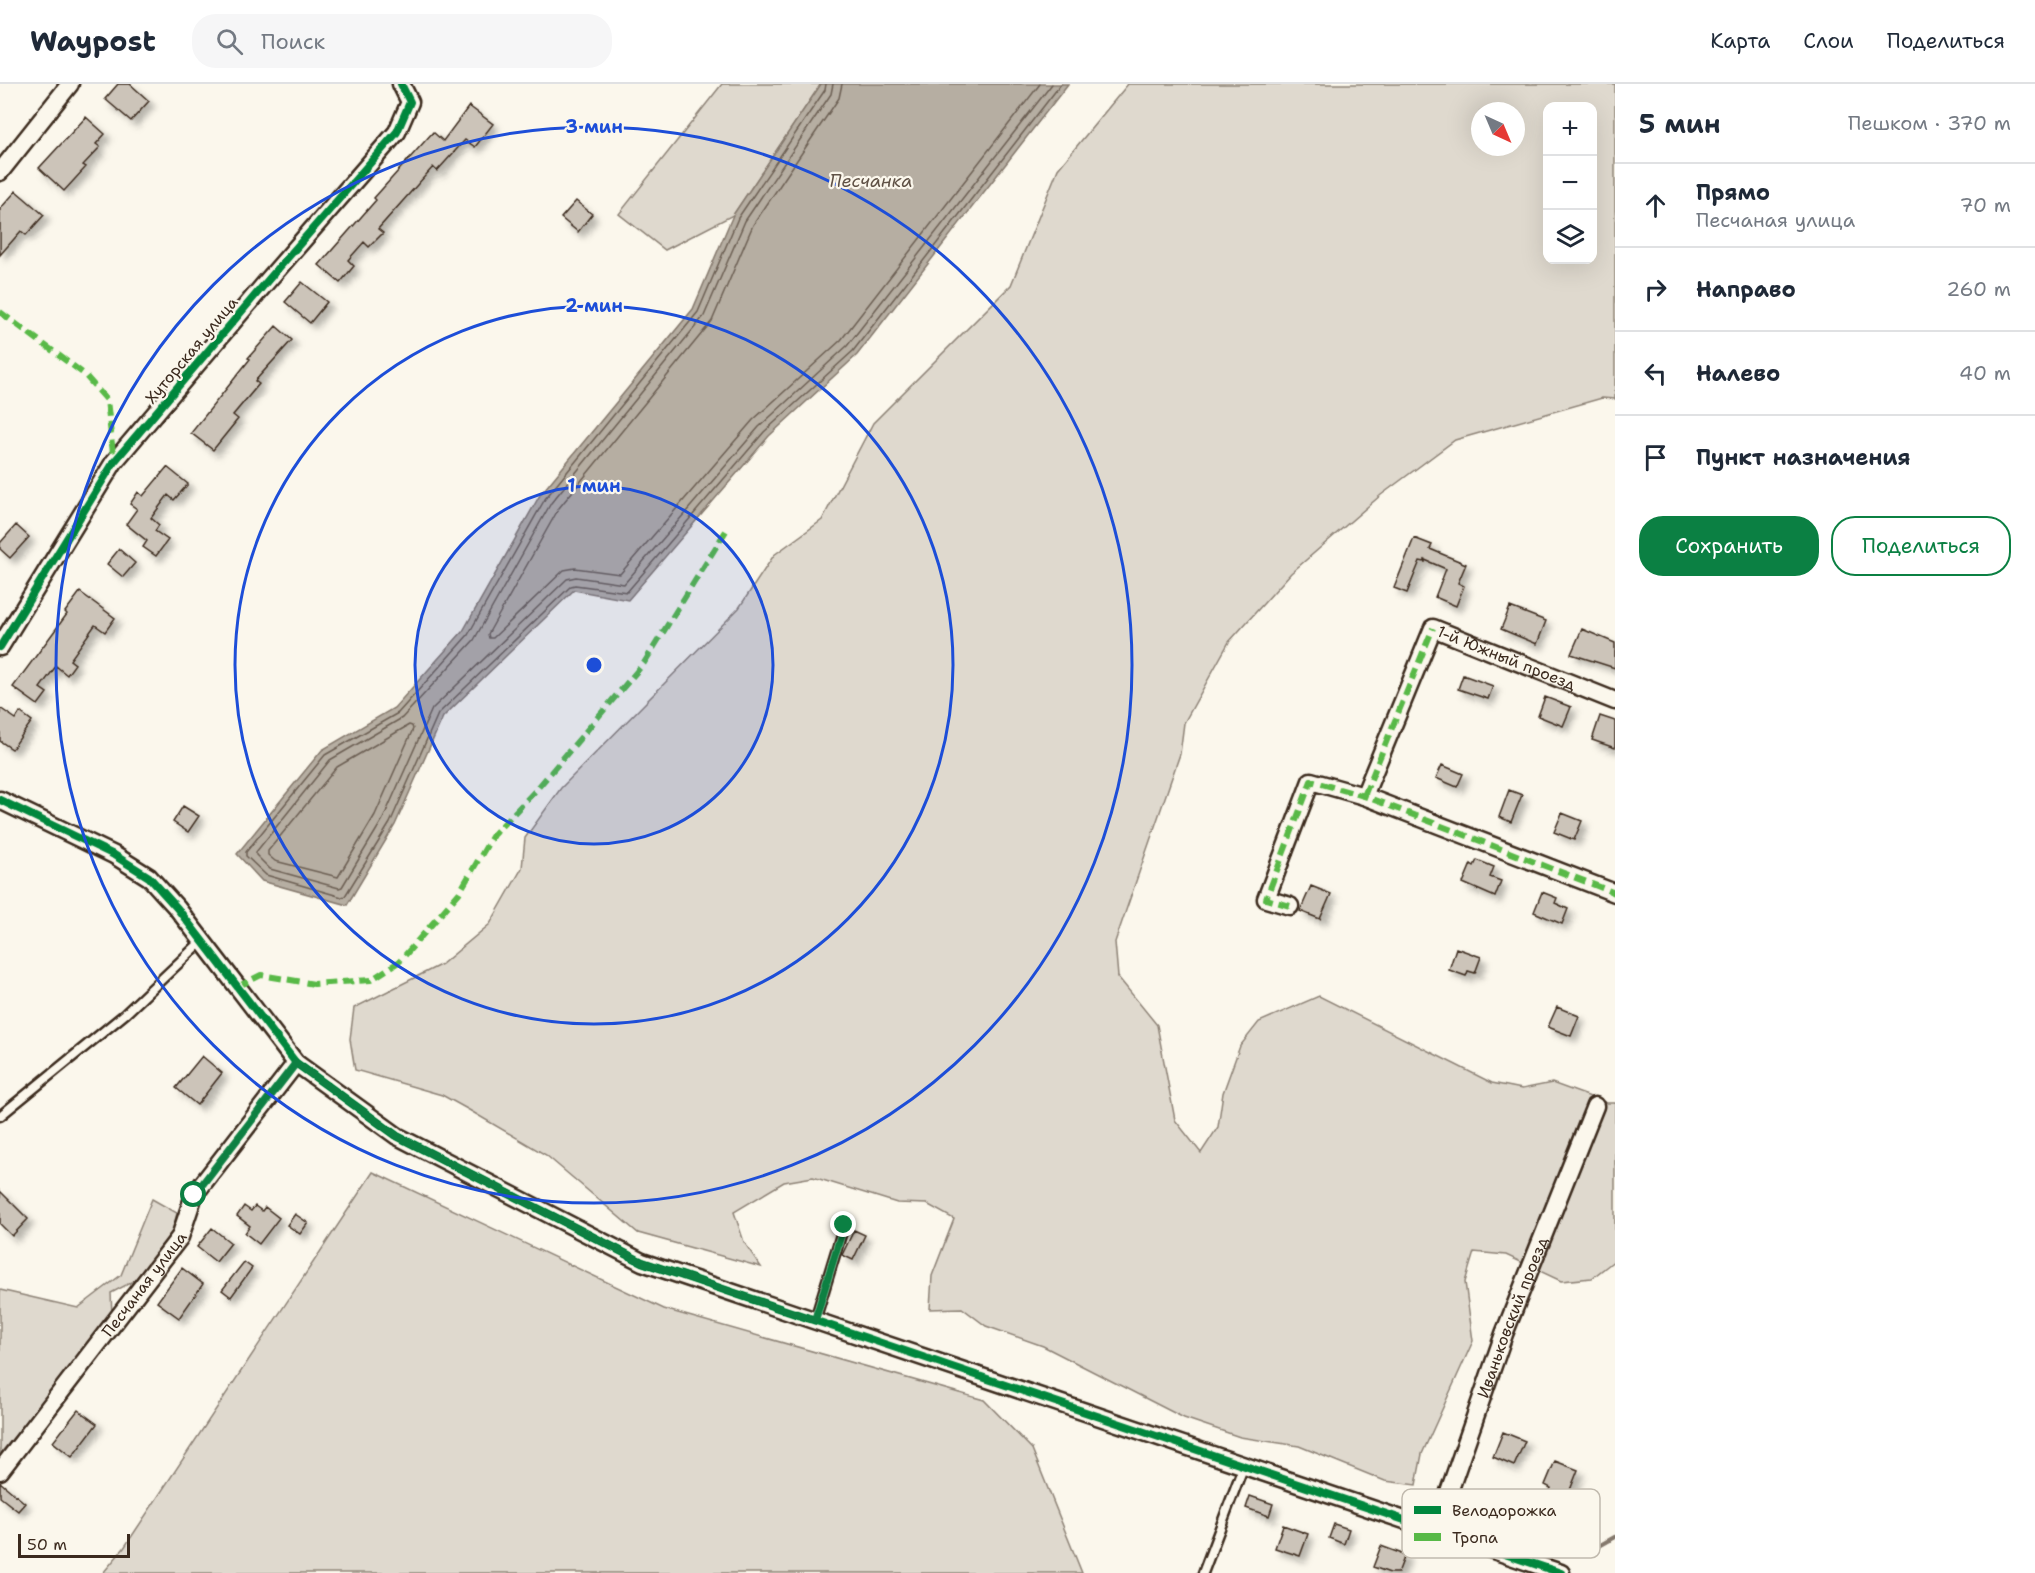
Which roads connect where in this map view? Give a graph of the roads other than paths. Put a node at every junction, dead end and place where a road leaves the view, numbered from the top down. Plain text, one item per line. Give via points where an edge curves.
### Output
1 (70, 84) edge
2 (401, 84) edge
3 (0, 172) edge
4 (0, 647) edge
5 (1615, 701) edge
6 (1364, 796) junction
7 (0, 800) edge
8 (1615, 893) edge
9 (1290, 906) dead end
10 (202, 941) junction
11 (296, 1063) junction
12 (1595, 1106) dead end
13 (0, 1116) edge
14 (844, 1225) dead end
15 (815, 1320) junction
16 (1244, 1465) junction
17 (0, 1471) edge
18 (1450, 1489) edge
19 (1402, 1518) edge
20 (1518, 1558) edge
21 (1203, 1573) edge
22 (1561, 1573) edge

1 - 3 street
2 - 4 street, Хуторская улица via 410,102 397,132 114,462
5 - 6 street, 1-й Южный проезд via 1432,628
6 - 8 street
6 - 9 street via 1311,781 1266,899
7 - 10 street via 114,855 150,877
10 - 11 street
10 - 13 lane via 125,1014
11 - 15 street via 397,1136 642,1262
11 - 17 street, Песчаная улица via 194,1195 180,1237
12 - 18 street, Иваньковский проезд via 1504,1334
14 - 15 lane
15 - 16 street
16 - 19 street
16 - 21 lane
20 - 22 street

